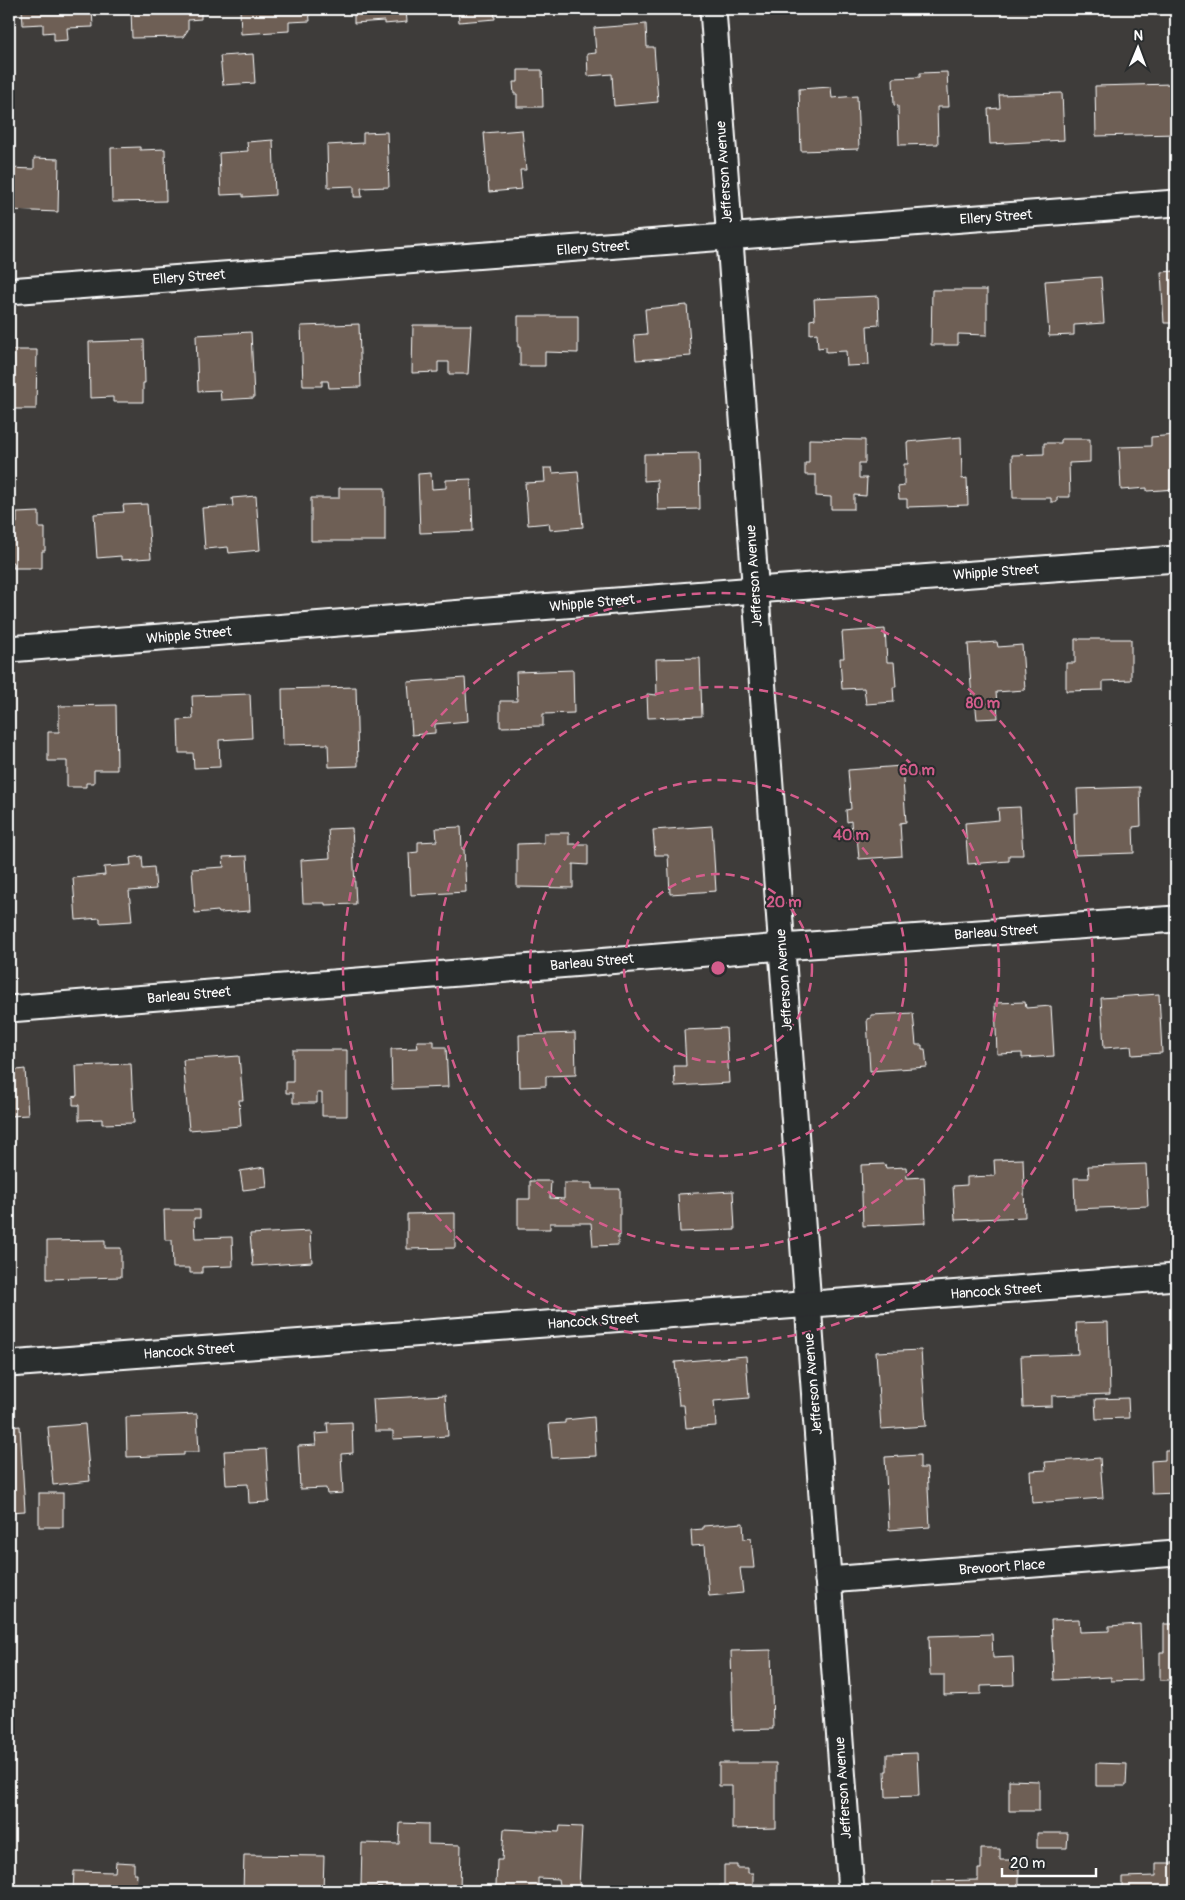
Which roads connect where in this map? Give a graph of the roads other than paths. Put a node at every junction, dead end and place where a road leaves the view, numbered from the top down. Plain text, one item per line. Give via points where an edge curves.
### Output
1 (713, 9) edge
2 (1176, 203) edge
3 (728, 238) junction
4 (9, 291) edge
5 (1176, 559) edge
6 (755, 590) junction
7 (9, 649) edge
8 (1176, 919) edge
9 (782, 947) junction
10 (9, 1009) edge
11 (1176, 1277) edge
12 (806, 1305) junction
13 (9, 1364) edge
14 (1176, 1553) edge
15 (828, 1580) junction
16 (851, 1891) edge

1 - 3 street, Jefferson Avenue
2 - 3 street, Ellery Street
3 - 4 street, Ellery Street
3 - 6 street, Jefferson Avenue
5 - 6 street, Whipple Street
6 - 7 street, Whipple Street
6 - 9 street, Jefferson Avenue
8 - 9 street, Barleau Street
9 - 10 street, Barleau Street
9 - 12 street, Jefferson Avenue
11 - 12 street, Hancock Street
12 - 13 street, Hancock Street
12 - 15 street, Jefferson Avenue
14 - 15 street, Brevoort Place
15 - 16 street, Jefferson Avenue

